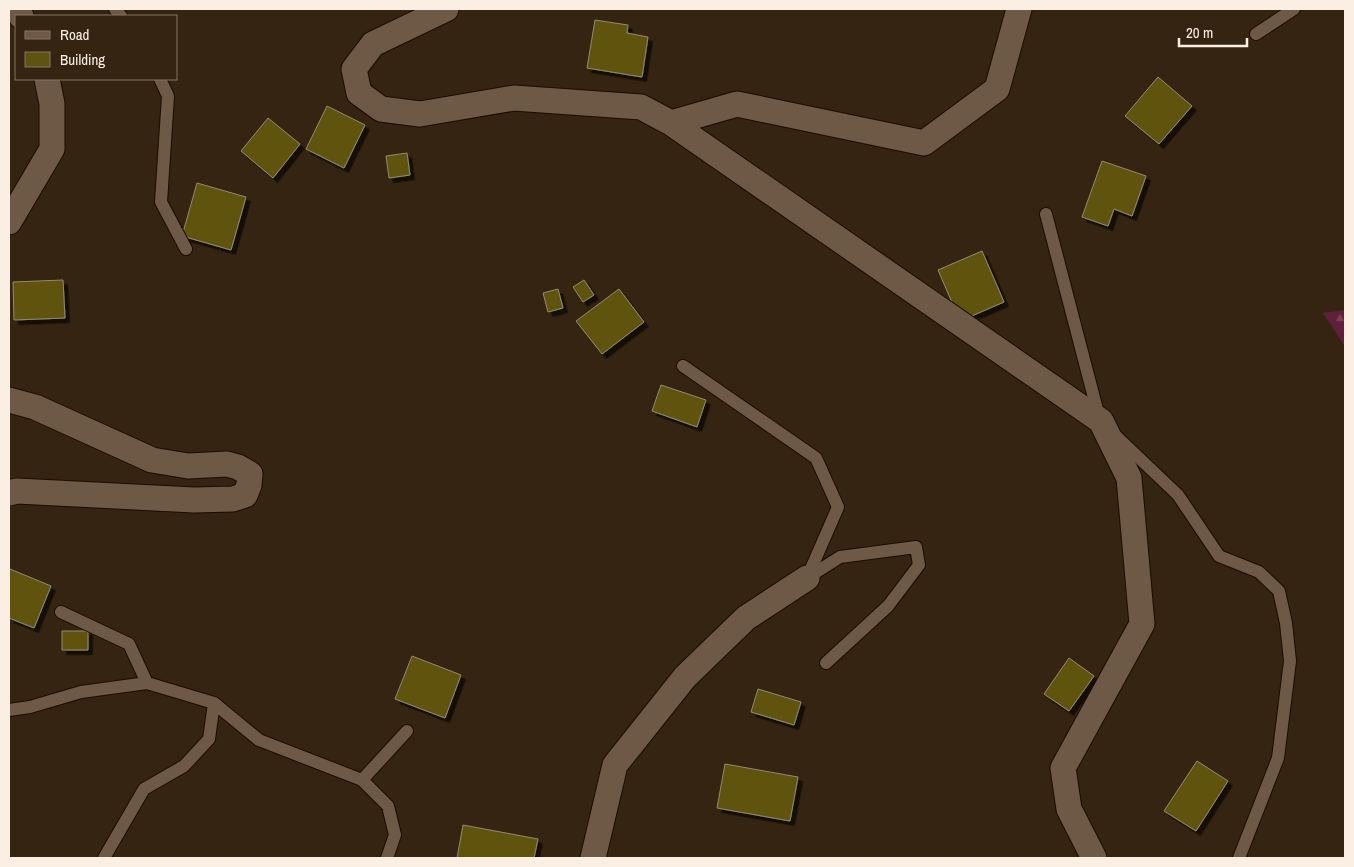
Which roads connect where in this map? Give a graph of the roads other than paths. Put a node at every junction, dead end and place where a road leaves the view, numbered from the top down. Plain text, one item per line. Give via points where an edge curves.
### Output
1 (446, 9) edge
2 (1019, 9) edge
3 (1294, 9) edge
4 (1256, 34) dead end
5 (47, 80) edge
6 (160, 80) edge
7 (671, 123) junction
8 (1046, 214) dead end
9 (9, 222) edge
10 (186, 249) dead end
11 (683, 366) dead end
12 (9, 400) edge
13 (1100, 421) junction
14 (9, 493) edge
15 (807, 578) junction
16 (61, 612) dead end
17 (826, 663) dead end
18 (146, 683) junction
19 (214, 703) junction
20 (9, 710) edge
21 (407, 731) dead end
22 (362, 780) junction
23 (104, 858) edge
24 (388, 858) edge
25 (593, 858) edge
26 (1094, 858) edge
27 (1239, 858) edge

1 - 7 street via 372,44 354,69 359,93 381,109 420,114 514,98 641,107
2 - 7 street via 997,89 924,143 737,104
3 - 4 lane
5 - 9 street via 52,104 52,149
6 - 10 lane via 168,96 161,202
7 - 13 street
8 - 13 lane
11 - 15 lane via 816,458 838,507
12 - 14 street via 35,407 152,460 188,466 227,464 250,474 245,495 232,499
13 - 26 street via 1129,478 1142,624 1063,768 1069,810
13 - 27 lane via 1178,495 1219,556 1258,572 1279,592 1290,661 1278,758
15 - 17 lane via 840,557 916,547 919,565 888,606
15 - 25 street via 746,618 685,677 615,765
16 - 18 lane via 129,644
18 - 19 lane
18 - 20 lane via 80,692
19 - 22 lane via 259,740
19 - 23 lane via 209,739 184,766 144,789
21 - 22 lane
22 - 24 lane via 388,806 395,836

